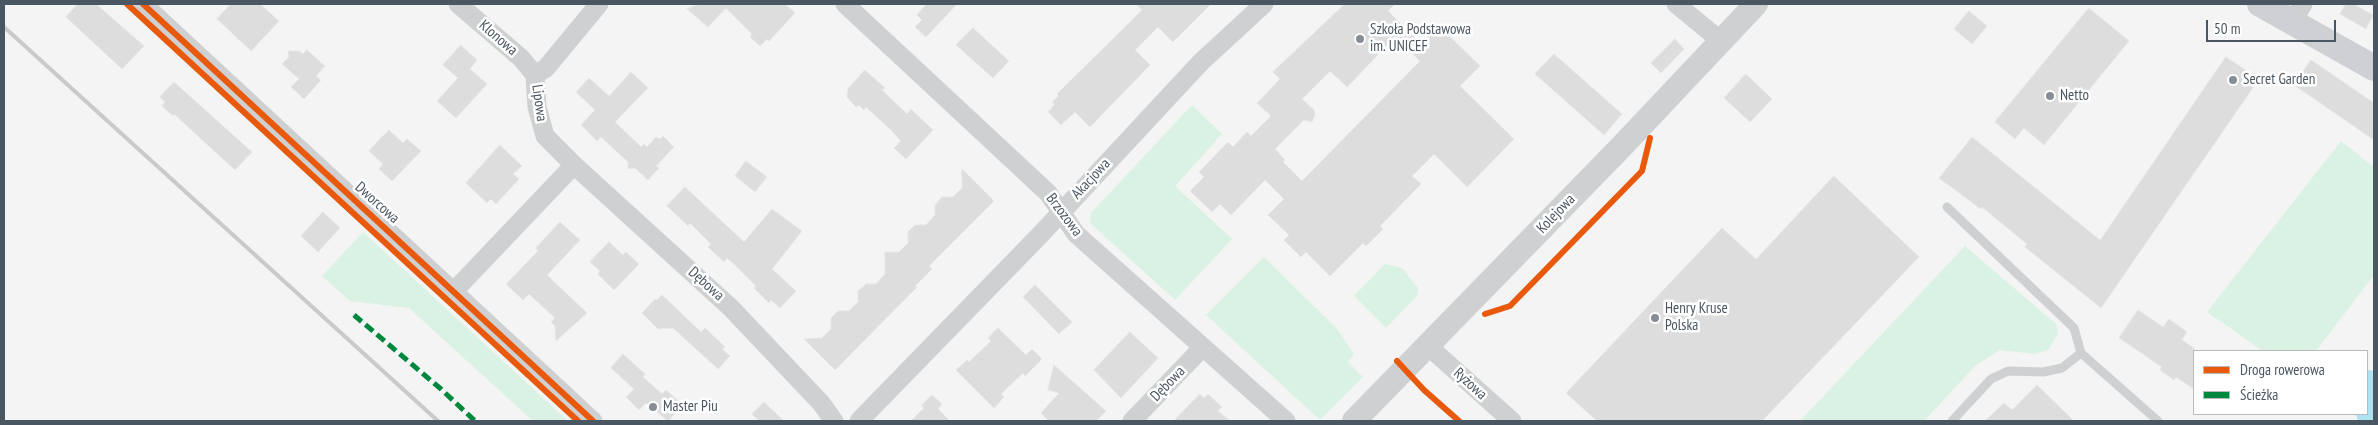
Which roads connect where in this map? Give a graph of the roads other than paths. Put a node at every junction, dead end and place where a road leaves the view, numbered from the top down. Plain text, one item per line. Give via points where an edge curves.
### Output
1 (143, 4) edge
2 (458, 4) edge
3 (599, 4) edge
4 (845, 4) edge
5 (1264, 4) edge
6 (1676, 4) edge
7 (1756, 4) edge
8 (2260, 4) edge
9 (2298, 13) edge
10 (1721, 41) junction
11 (2374, 68) edge
12 (535, 75) junction
13 (570, 162) junction
14 (1947, 207) dead end
15 (1062, 211) junction
16 (454, 291) junction
17 (1428, 346) junction
18 (1203, 347) junction
19 (2081, 353) junction
20 (593, 421) edge
21 (834, 421) edge
22 (859, 421) edge
23 (1132, 421) edge
24 (1286, 421) edge
25 (1354, 421) edge
26 (1512, 421) edge
27 (1952, 421) edge
28 (2158, 421) edge

1 - 16 street, Dworcowa
2 - 12 street, Klonowa via 521,58
3 - 12 street, Lipowa via 546,68
4 - 15 street, Brzozowa via 1048,193
5 - 15 street, Akacjowa via 1201,62
6 - 10 street
7 - 10 street, Kolejowa
8 - 9 main road
9 - 11 main road
10 - 17 street, Kolejowa
12 - 13 street, Lipowa via 537,107 545,136
13 - 16 street
13 - 21 street, Dębowa via 731,308
14 - 19 lane via 2074,328
15 - 18 street, Brzozowa via 1076,234
15 - 22 street, Akacjowa
16 - 20 street, Dworcowa
17 - 25 street, Kolejowa
17 - 26 street, Ryżowa
18 - 23 street, Dębowa
18 - 24 street, Brzozowa
19 - 27 lane via 2062,368 2043,372 2008,372 1991,379
19 - 28 lane

